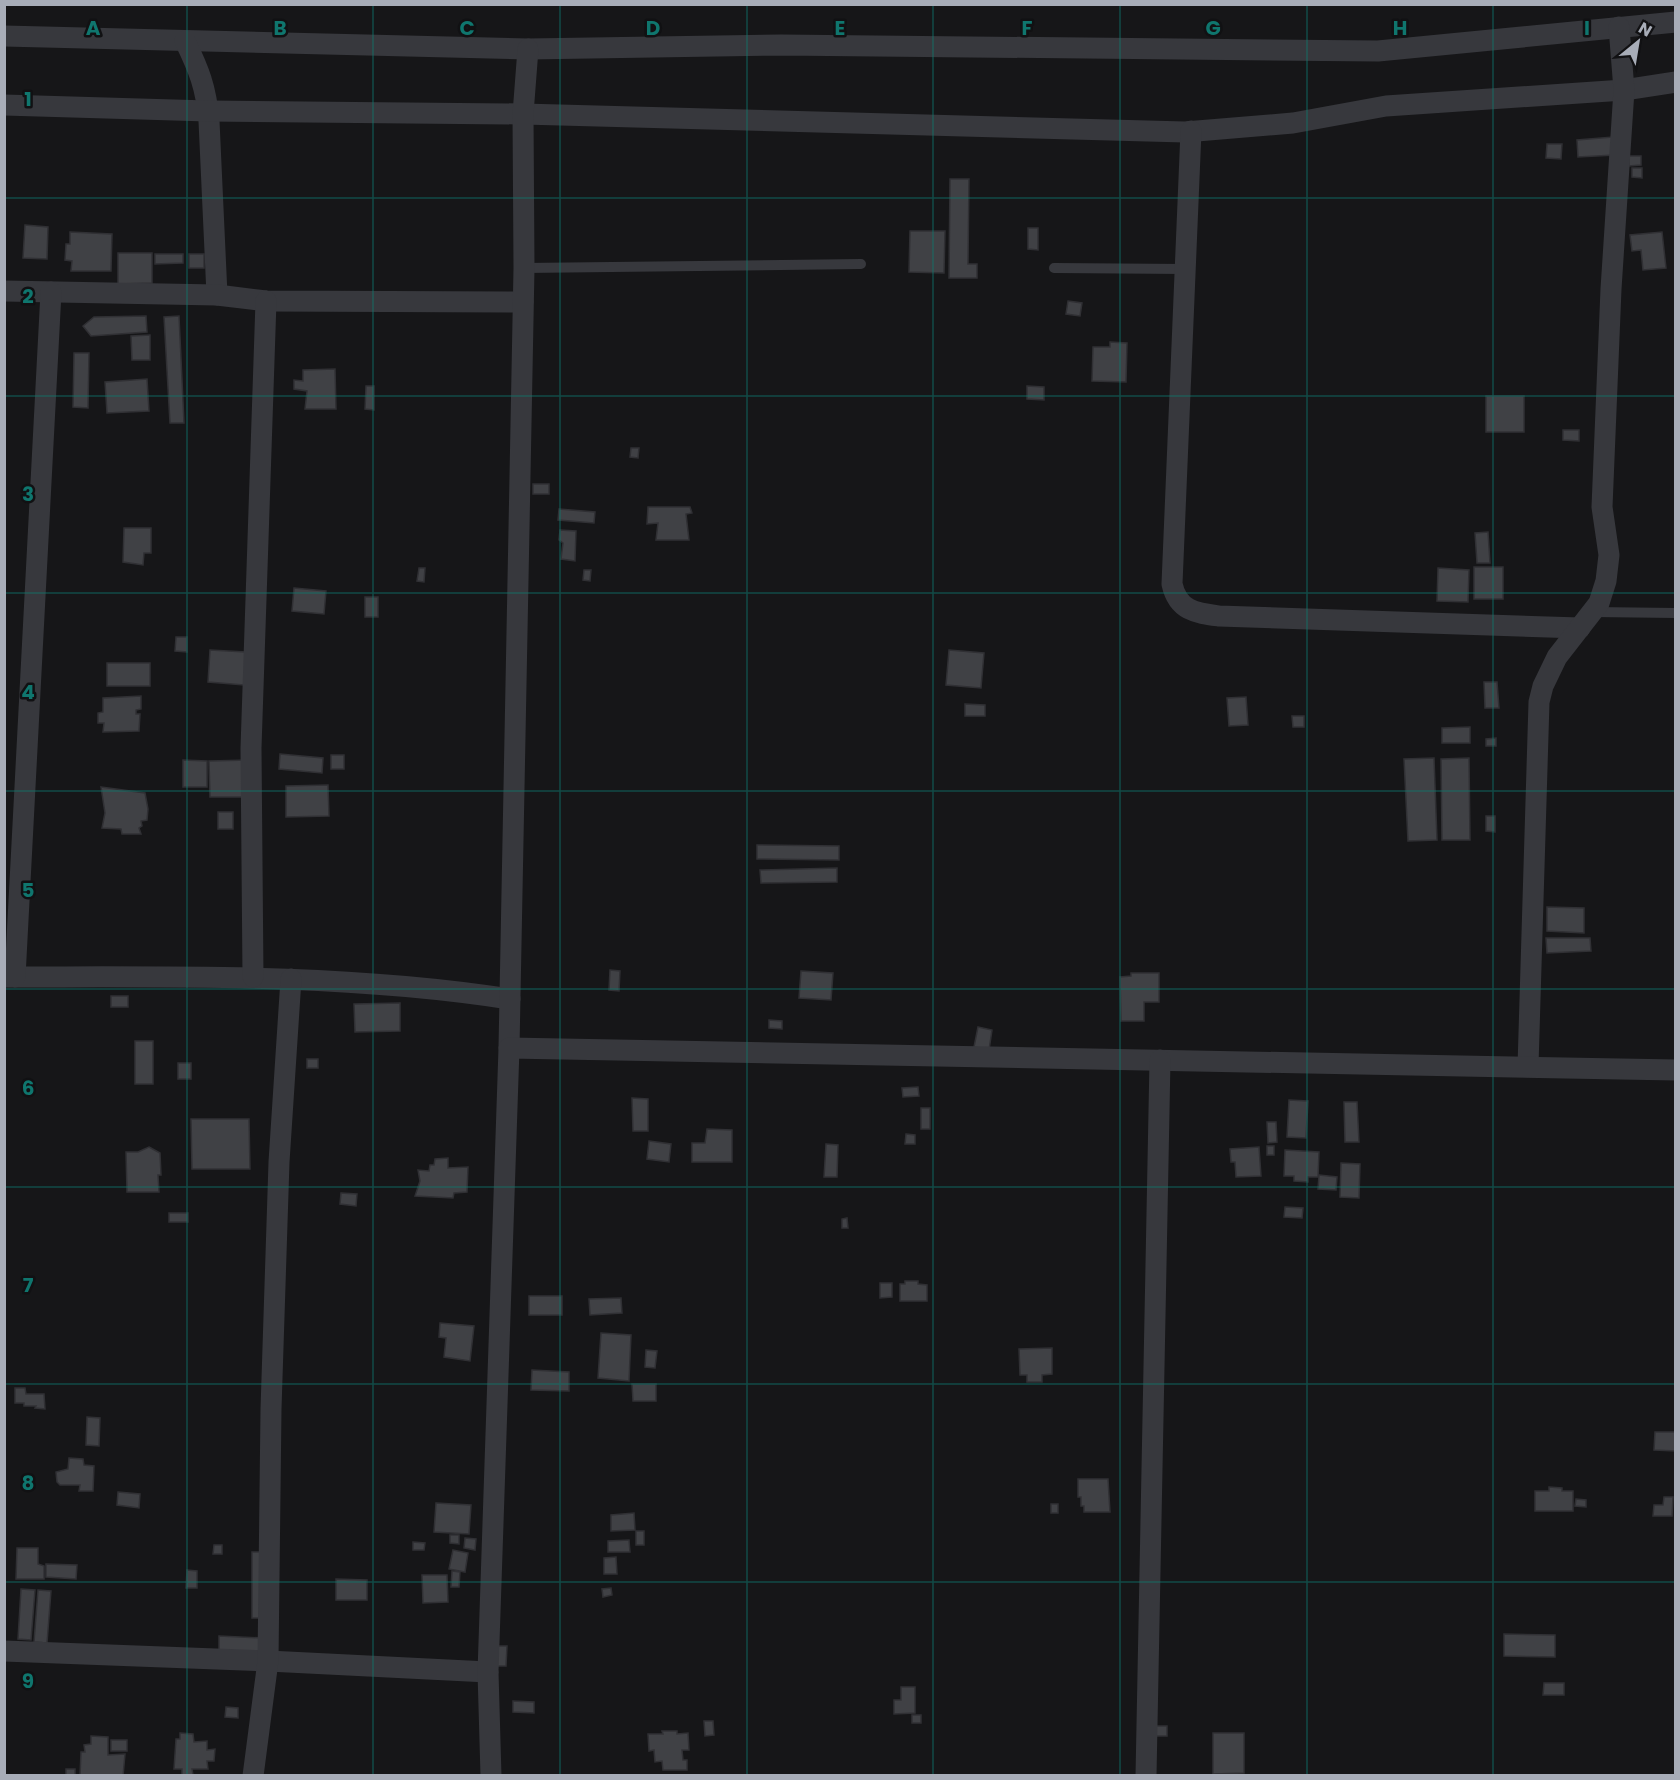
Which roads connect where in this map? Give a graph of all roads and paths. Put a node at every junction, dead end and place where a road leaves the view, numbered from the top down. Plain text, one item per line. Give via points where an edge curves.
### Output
1 (1676, 22) edge
2 (1618, 27) junction
3 (4, 36) edge
4 (184, 40) junction
5 (528, 49) junction
6 (1676, 82) edge
7 (1624, 90) junction
8 (4, 105) edge
9 (208, 111) junction
10 (523, 114) junction
11 (1191, 131) junction
12 (861, 264) dead end
13 (524, 268) junction
14 (1053, 268) dead end
15 (1185, 269) junction
16 (4, 291) edge
17 (51, 292) junction
18 (217, 295) junction
19 (266, 301) junction
20 (523, 302) junction
21 (1676, 613) edge
22 (1587, 620) junction
23 (10, 977) edge
24 (253, 977) junction
25 (291, 979) junction
26 (510, 999) junction
27 (509, 1048) junction
28 (1160, 1060) junction
29 (1528, 1066) junction
30 (1676, 1070) edge
31 (4, 1651) edge
32 (268, 1660) junction
33 (488, 1672) junction
34 (253, 1776) edge
35 (491, 1776) edge
36 (1146, 1776) edge

1 - 2 street
2 - 5 street via 1378,51 781,45
2 - 7 street
3 - 4 street
4 - 5 street
4 - 9 street via 198,67
5 - 10 street
6 - 7 street
7 - 11 street via 1386,106 1293,123
7 - 22 street via 1602,498 1609,555 1603,593
8 - 9 street
9 - 10 street
9 - 18 street
10 - 11 street
10 - 13 street
11 - 15 street
12 - 13 lane
13 - 20 street
14 - 15 lane
15 - 22 street via 1172,584 1179,601 1187,608 1219,616
16 - 17 street
17 - 18 street
17 - 23 street
18 - 19 street
19 - 20 street
19 - 24 street via 251,748
20 - 26 street
21 - 22 lane
22 - 29 street via 1557,657 1539,702
23 - 24 street
24 - 25 street
25 - 26 street via 449,990
25 - 32 street via 279,1162
26 - 27 street
27 - 28 street
27 - 33 street
28 - 29 street
28 - 36 street
29 - 30 street
31 - 32 street
32 - 33 street
32 - 34 street
33 - 35 street

